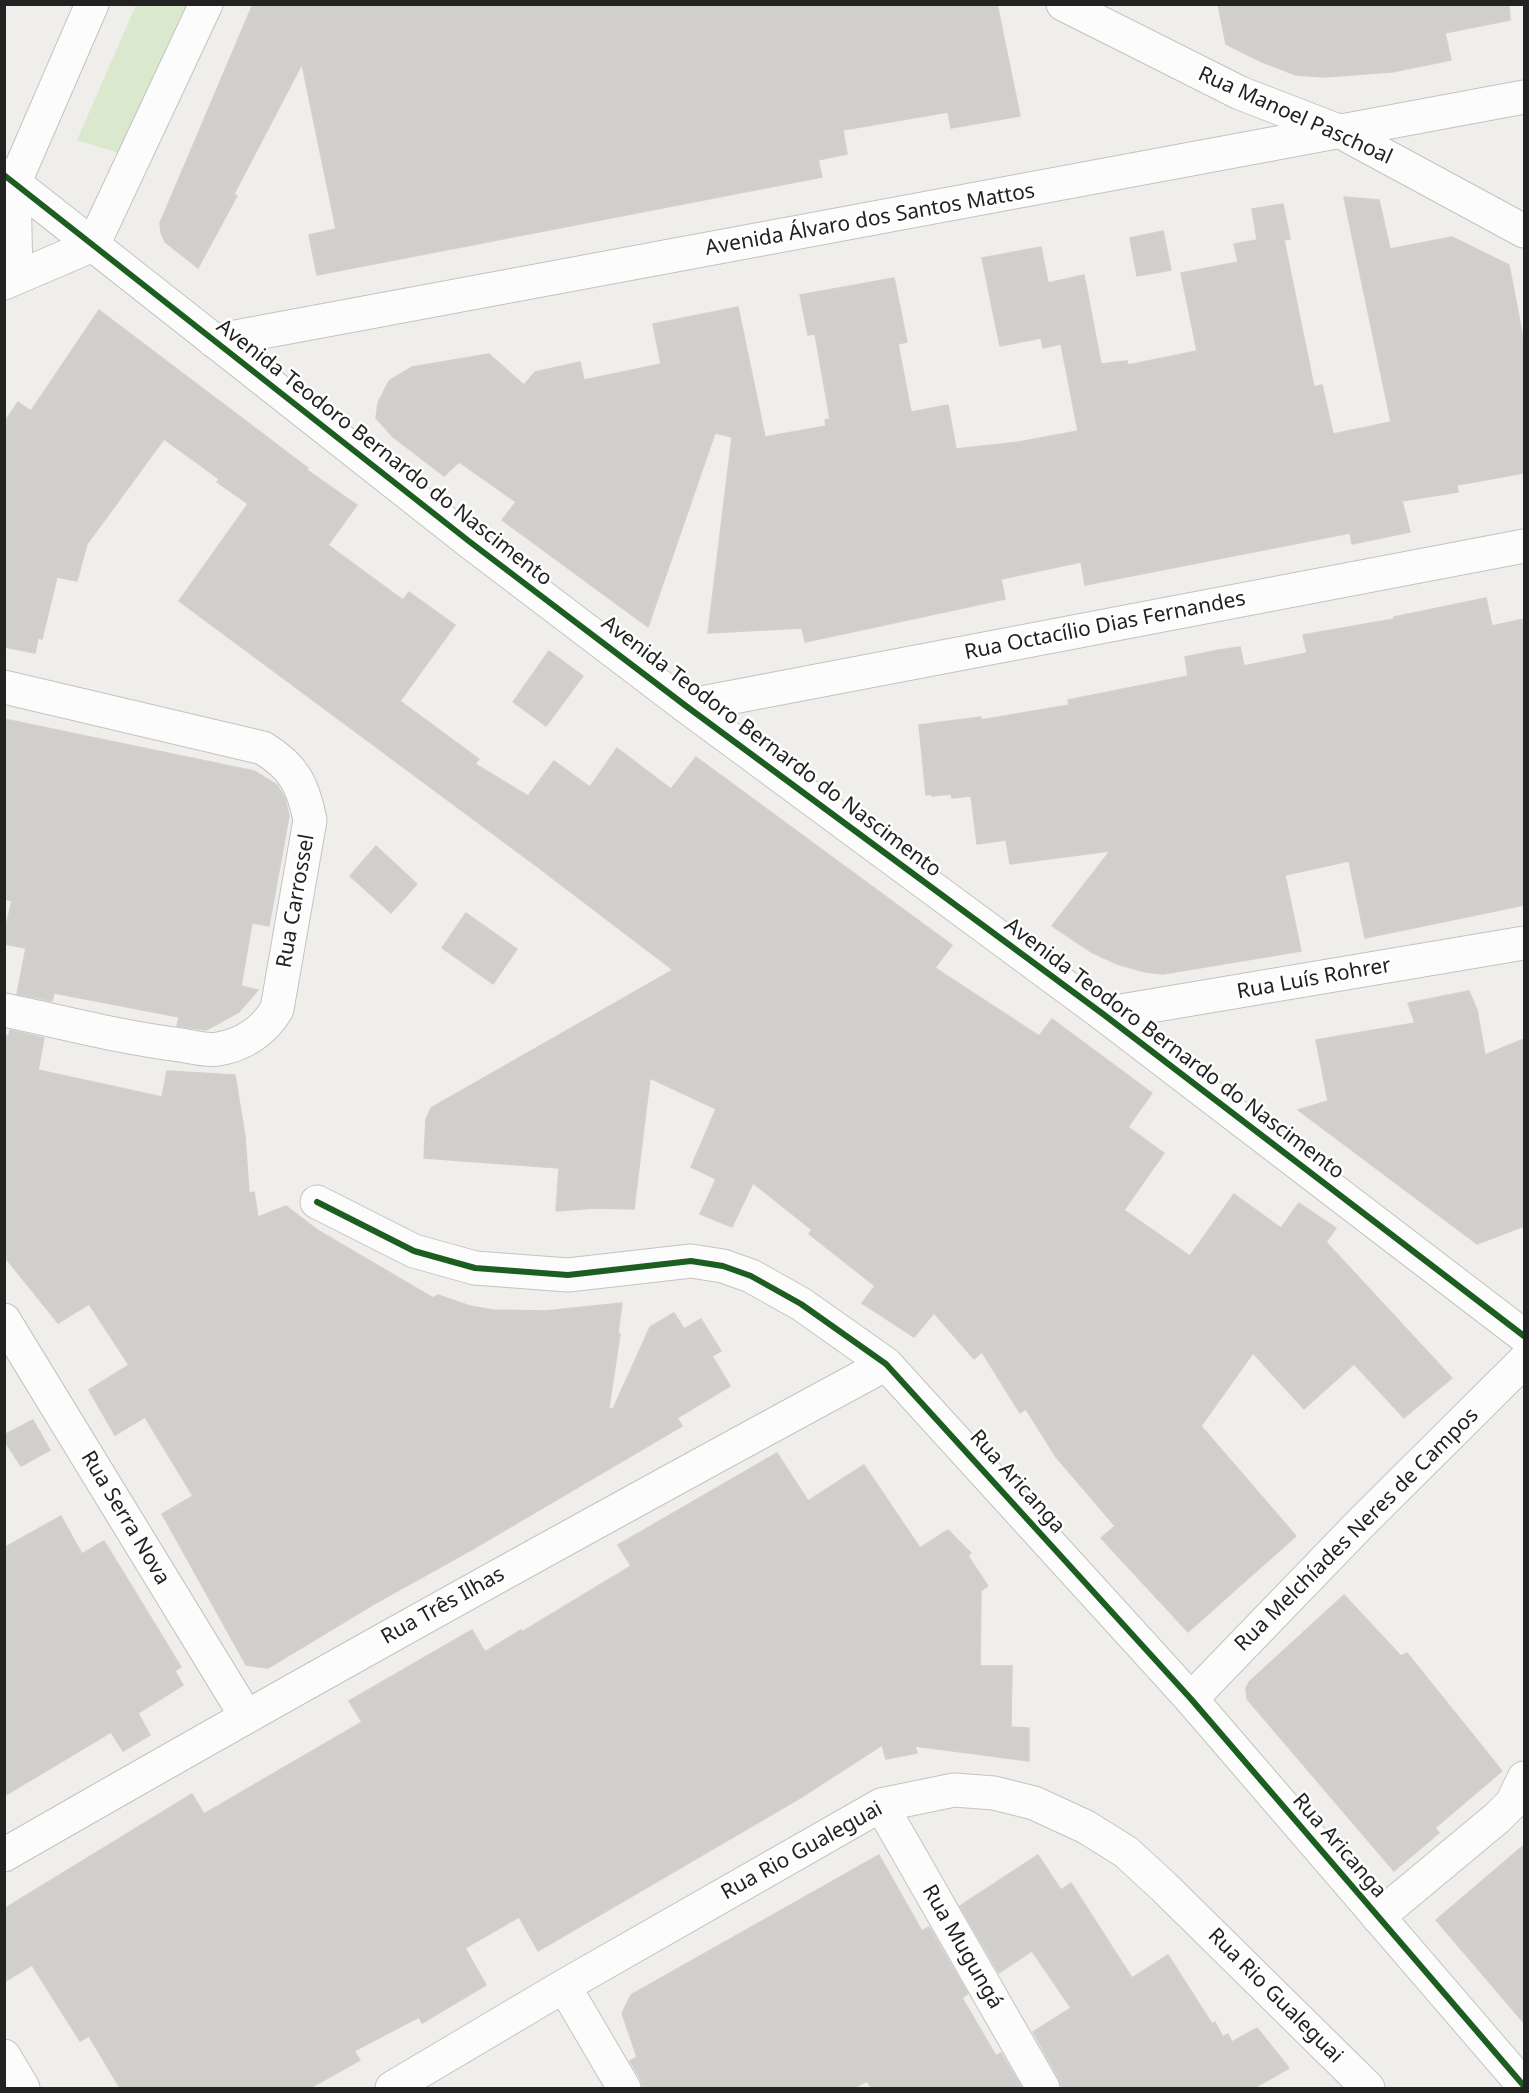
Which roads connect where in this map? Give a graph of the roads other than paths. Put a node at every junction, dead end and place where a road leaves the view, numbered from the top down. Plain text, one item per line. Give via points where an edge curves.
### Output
1 (92, 4) edge
2 (206, 4) edge
3 (1063, 4) edge
4 (1524, 97) edge
5 (1341, 132) junction
6 (9, 179) edge
7 (1524, 231) edge
8 (93, 245) junction
9 (10, 280) edge
10 (214, 341) junction
11 (1524, 546) edge
12 (4, 687) edge
13 (686, 706) junction
14 (1524, 943) edge
15 (4, 1010) edge
16 (1102, 1014) junction
17 (316, 1202) dead end
18 (4, 1320) edge
19 (1524, 1336) edge
20 (1524, 1361) edge
21 (886, 1364) junction
22 (1191, 1699) junction
23 (246, 1716) junction
24 (1524, 1778) edge
25 (881, 1806) junction
26 (4, 1855) edge
27 (1378, 1917) junction
28 (564, 1986) junction
29 (4, 2056) edge
30 (1524, 2086) edge
31 (23, 2088) edge
32 (392, 2088) edge
33 (624, 2088) edge
34 (1043, 2088) edge
35 (1368, 2088) edge

1 - 6 street
2 - 8 street
3 - 5 street, Rua Manoel Paschoal via 1240,93
4 - 5 street, Avenida Álvaro dos Santos Mattos
5 - 7 street, Rua Manoel Paschoal
5 - 10 street, Avenida Álvaro dos Santos Mattos
6 - 8 street, Avenida Teodoro Bernardo do Nascimento
6 - 9 street
8 - 9 street
8 - 10 street, Avenida Teodoro Bernardo do Nascimento
10 - 13 street, Avenida Teodoro Bernardo do Nascimento
11 - 13 street, Rua Octacílio Dias Fernandes
12 - 15 street, Rua Carrossel via 263,748 298,778 310,820 277,1010 270,1022 242,1042 216,1050 161,1043
13 - 16 street, Avenida Teodoro Bernardo do Nascimento
14 - 16 street, Rua Luís Rohrer
16 - 19 street, Avenida Teodoro Bernardo do Nascimento
17 - 21 street, Rua Aricanga via 414,1251 475,1268 568,1275 691,1261 723,1266 751,1276 801,1304
18 - 23 street, Rua Serra Nova
20 - 22 street, Rua Melchíades Neres de Campos
21 - 22 street, Rua Aricanga
21 - 23 street, Rua Três Ilhas
22 - 27 street, Rua Aricanga
23 - 26 street, Rua Três Ilhas
24 - 27 street via 1512,1803 1497,1818
25 - 28 street, Rua Rio Gualeguai
25 - 34 street, Rua Mugungá
25 - 35 street, Rua Rio Gualeguai via 954,1790 994,1793 1034,1803 1086,1827 1126,1852 1164,1887
27 - 30 street, Rua Aricanga
28 - 32 street, Rua Rio Gualeguai
28 - 33 street
29 - 31 street

